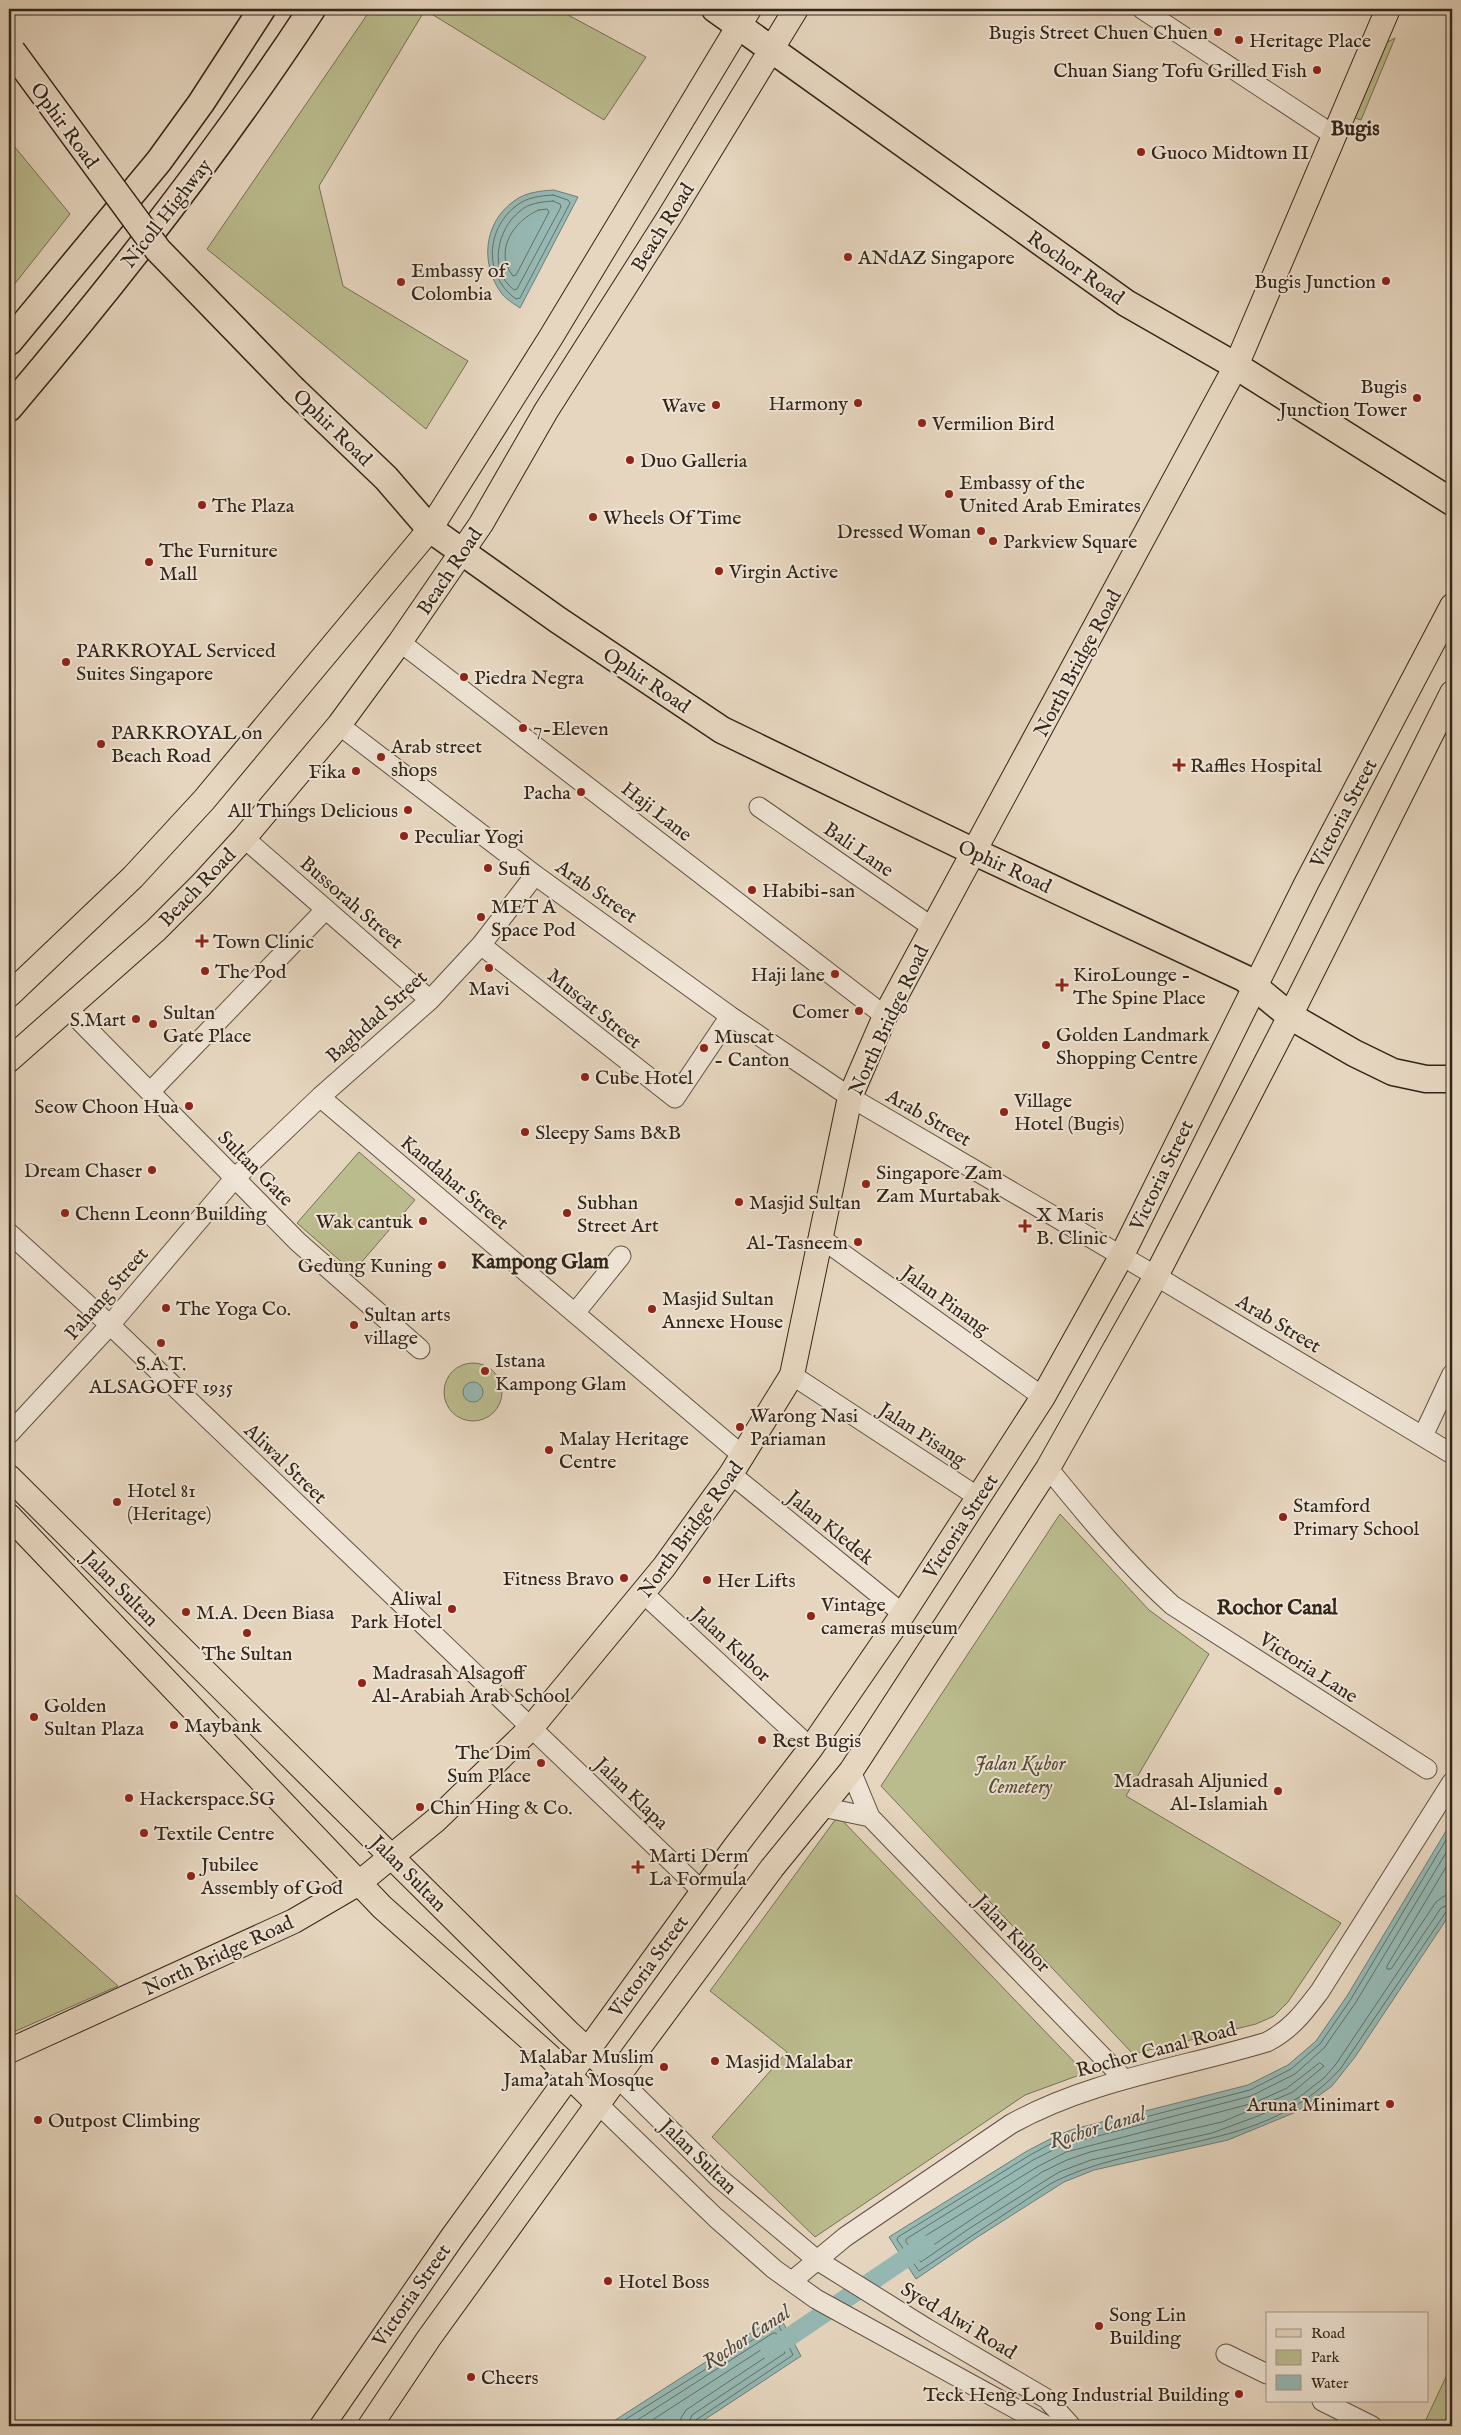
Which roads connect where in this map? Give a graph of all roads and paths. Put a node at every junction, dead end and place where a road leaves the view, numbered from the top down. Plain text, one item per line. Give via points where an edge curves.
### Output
1 (262, 9) edge
2 (312, 9) edge
3 (715, 9) edge
4 (796, 9) edge
5 (1142, 9) edge
6 (1388, 9) edge
7 (744, 17) edge
8 (10, 49) edge
9 (771, 49) junction
10 (1335, 136) junction
11 (9, 342) edge
12 (1236, 366) junction
13 (9, 408) edge
14 (1452, 502) edge
15 (430, 530) junction
16 (462, 553) junction
17 (1452, 606) edge
18 (400, 642) junction
19 (1452, 693) edge
20 (339, 725) junction
21 (759, 807) dead end
22 (244, 838) junction
23 (975, 852) junction
24 (535, 875) junction
25 (326, 909) junction
26 (932, 927) junction
27 (481, 945) junction
28 (1254, 988) junction
29 (9, 995) edge
30 (430, 1000) junction
31 (68, 1009) junction
32 (730, 1016) junction
33 (885, 1016) junction
34 (1290, 1016) junction
35 (10, 1056) edge
36 (1452, 1079) edge
37 (150, 1092) junction
38 (320, 1097) junction
39 (850, 1097) junction
40 (234, 1179) junction
41 (9, 1233) edge
42 (822, 1239) junction
43 (621, 1256) dead end
44 (1121, 1257) junction
45 (1156, 1276) junction
46 (574, 1313) junction
47 (110, 1325) junction
48 (420, 1349) dead end
49 (1452, 1374) edge
50 (792, 1375) junction
51 (1043, 1398) junction
52 (9, 1434) edge
53 (1423, 1436) junction
54 (1452, 1454) edge
55 (737, 1465) junction
56 (1048, 1468) junction
57 (9, 1477) edge
58 (978, 1497) junction
59 (9, 1516) edge
60 (644, 1594) junction
61 (903, 1614) junction
62 (531, 1728) junction
63 (811, 1748) junction
64 (1426, 1768) dead end
65 (851, 1770) junction
66 (1452, 1782) edge
67 (822, 1807) junction
68 (870, 1817) junction
69 (392, 1858) junction
70 (359, 1883) junction
71 (702, 1891) junction
72 (9, 2050) edge
73 (588, 2051) junction
74 (570, 2076) junction
75 (617, 2077) junction
76 (1124, 2079) junction
77 (598, 2104) junction
78 (817, 2260) junction
79 (792, 2281) junction
80 (1226, 2354) dead end
81 (1266, 2374) edge
82 (1324, 2402) edge
83 (322, 2426) edge
84 (370, 2426) edge
85 (1047, 2426) edge
86 (1071, 2426) edge
87 (1372, 2426) edge

1 - 11 highway, Nicoll Highway via 159,161
2 - 13 highway, Nicoll Highway via 188,187
3 - 7 highway, Rochor Road
4 - 9 main road, Beach Road
5 - 10 street
6 - 10 main road, North Bridge Road
7 - 9 highway, Rochor Road
7 - 15 main road, Beach Road
8 - 15 highway, Ophir Road, bridge via 158,250 294,390 386,478
9 - 12 highway, Rochor Road via 1126,303
9 - 16 main road, Beach Road via 546,411
10 - 12 main road, North Bridge Road
12 - 14 highway, Rochor Road
12 - 23 main road, North Bridge Road
15 - 16 highway, Ophir Road
15 - 29 main road, Beach Road via 204,800 133,877
16 - 18 main road, Beach Road
16 - 23 highway, Ophir Road via 722,730
17 - 28 main road, Victoria Street
18 - 20 main road, Beach Road
18 - 33 street, Haji Lane
19 - 34 main road, Victoria Street
20 - 22 main road, Beach Road
20 - 24 street, Arab Street
21 - 26 street, Bali Lane
22 - 25 street, Bussorah Street
22 - 31 main road, Beach Road via 156,930
23 - 26 main road, North Bridge Road
23 - 28 highway, Ophir Road via 1244,978
24 - 27 street, Baghdad Street
24 - 32 street, Arab Street
25 - 30 street, Bussorah Street
25 - 37 street
26 - 33 main road, North Bridge Road
27 - 30 street, Baghdad Street
27 - 32 street, Muscat Street via 675,1098
28 - 34 highway, Ophir Road
28 - 44 main road, Victoria Street
30 - 38 street, Baghdad Street
31 - 35 main road, Beach Road
31 - 37 street, Sultan Gate
32 - 39 street, Arab Street
33 - 39 main road, North Bridge Road
34 - 36 highway, Ophir Road via 1393,1072 1426,1079
34 - 45 main road, Victoria Street
37 - 40 street, Sultan Gate
38 - 40 street, Baghdad Street
38 - 46 street, Kandahar Street
39 - 42 main road, North Bridge Road
39 - 44 street, Arab Street
40 - 47 street, Pahang Street
40 - 48 street, Sultan Gate via 298,1242
41 - 47 street, Aliwal Street
42 - 50 main road, North Bridge Road
42 - 51 street, Jalan Pinang
43 - 46 street
44 - 45 street, Arab Street
44 - 51 main road, Victoria Street
45 - 53 street, Arab Street
45 - 56 main road, Victoria Street
46 - 55 street, Kandahar Street
47 - 52 street, Pahang Street
47 - 62 street, Aliwal Street
49 - 53 street
50 - 55 main road, North Bridge Road
50 - 58 street, Jalan Pisang
51 - 58 main road, Victoria Street
53 - 54 street, Arab Street
55 - 60 main road, North Bridge Road
55 - 61 street, Jalan Kledek
56 - 64 street, Victoria Lane via 1137,1572 1172,1604
56 - 65 main road, Victoria Street
57 - 69 main road, Jalan Sultan
58 - 61 main road, Victoria Street
59 - 70 main road, Jalan Sultan
60 - 62 main road, North Bridge Road
60 - 63 street, Jalan Kubor
61 - 63 main road, Victoria Street
62 - 69 main road, North Bridge Road
62 - 71 street, Jalan Klapa
63 - 71 main road, Victoria Street
65 - 67 main road, Victoria Street
65 - 68 street, Jalan Kubor
66 - 76 street, Rochor Canal Road via 1320,1991 1285,2033 1267,2042
67 - 68 street
67 - 75 main road, Victoria Street via 772,1868
68 - 76 street, Jalan Kubor
69 - 70 main road, North Bridge Road
69 - 73 main road, Jalan Sultan
70 - 72 main road, North Bridge Road via 294,1921
70 - 74 main road, Jalan Sultan
71 - 73 main road, Victoria Street
73 - 74 main road, Victoria Street
73 - 75 main road, Jalan Sultan
74 - 77 main road, Jalan Sultan
74 - 83 main road, Victoria Street via 451,2239
75 - 77 main road, Victoria Street
75 - 78 street, Jalan Sultan via 718,2177
76 - 78 street, Rochor Canal Road via 1067,2096 1011,2124 845,2237
77 - 79 street, Jalan Sultan via 715,2217
77 - 84 main road, Victoria Street via 429,2338
78 - 79 street, Rochor Canal Road
78 - 86 street, Syed Alwi Road via 1047,2399
79 - 85 street via 816,2299
80 - 81 street
82 - 87 street

